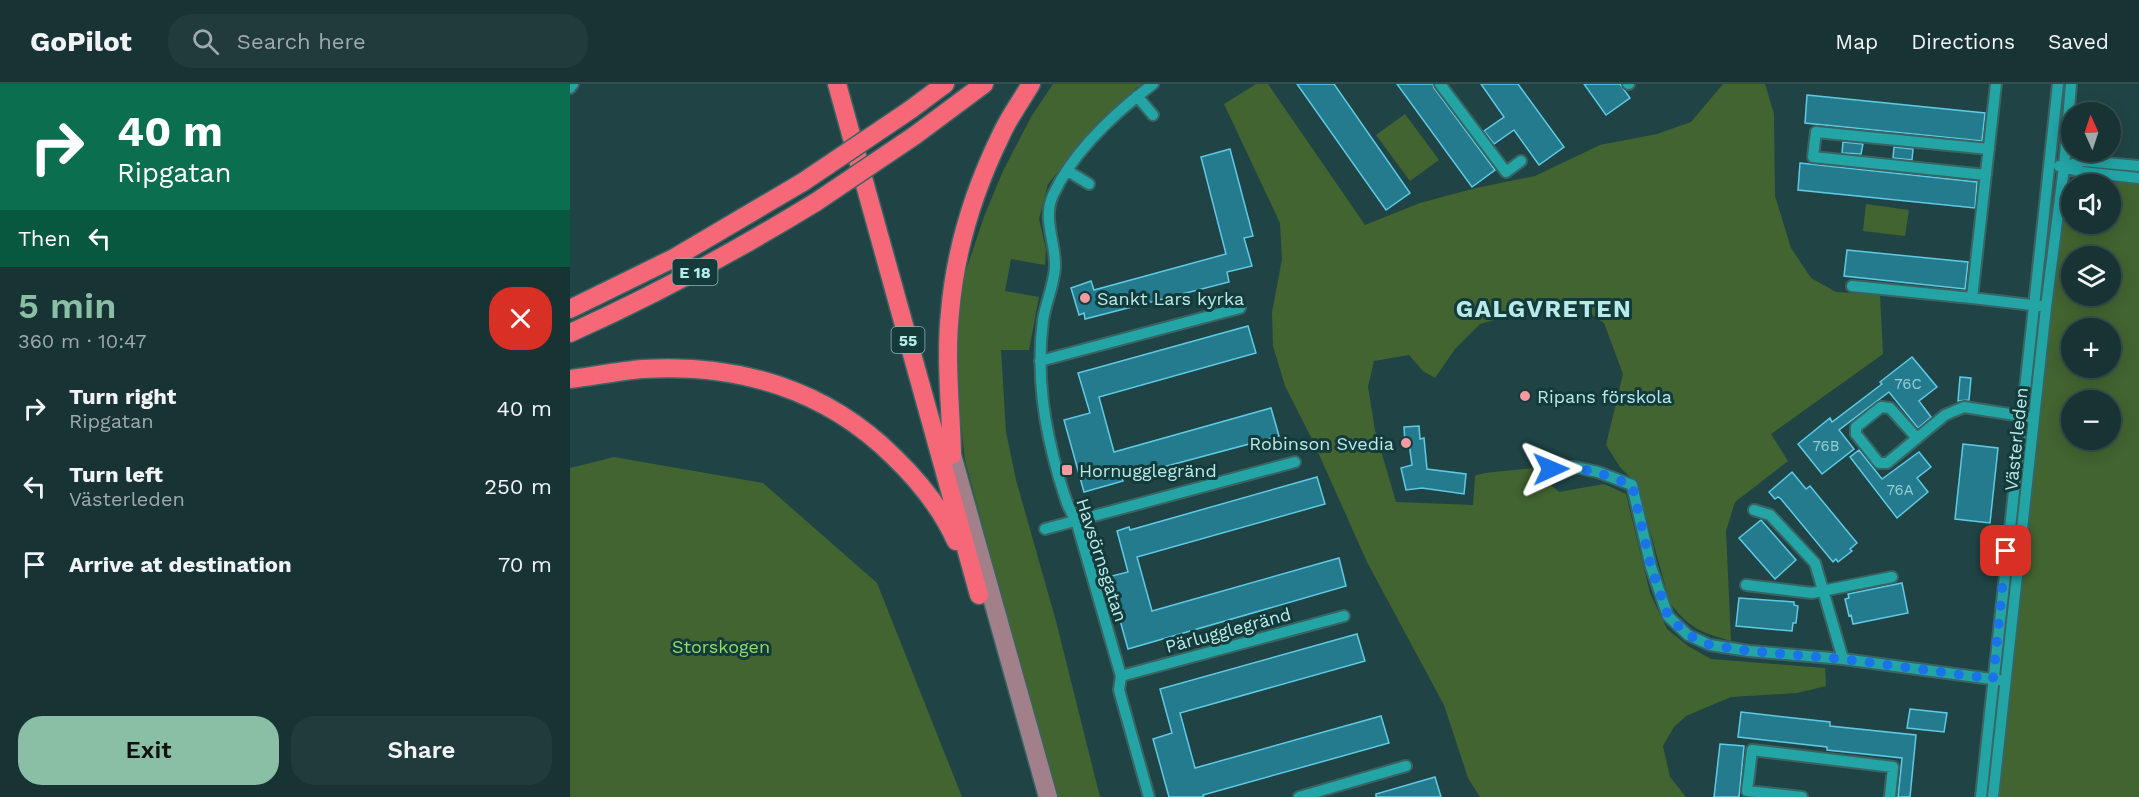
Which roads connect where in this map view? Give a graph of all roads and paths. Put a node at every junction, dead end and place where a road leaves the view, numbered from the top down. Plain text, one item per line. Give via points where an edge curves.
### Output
1 (573, 84) edge
2 (837, 84) edge
3 (849, 84) edge
4 (945, 84) edge
5 (984, 84) edge
6 (1031, 84) edge
7 (1154, 84) edge
8 (1440, 84) edge
9 (1996, 84) edge
10 (2058, 84) edge
11 (2071, 84) edge
12 (570, 88) edge
13 (1137, 96) junction
14 (1153, 115) dead end
15 (1989, 149) junction
16 (1521, 161) dead end
17 (2049, 165) junction
18 (2139, 166) edge
19 (2064, 167) junction
20 (1068, 171) junction
21 (1986, 175) junction
22 (2139, 178) edge
23 (1089, 184) dead end
24 (1852, 286) dead end
25 (1972, 298) junction
26 (2035, 305) junction
27 (2046, 307) junction
28 (1240, 308) dead end
29 (570, 309) edge
30 (570, 333) edge
31 (1040, 361) junction
32 (570, 379) edge
33 (2022, 416) junction
34 (2035, 418) junction
35 (1917, 438) junction
36 (952, 455) junction
37 (1295, 462) dead end
38 (1551, 469) dead end
39 (1754, 510) dead end
40 (1076, 520) junction
41 (1045, 530) dead end
42 (1892, 577) dead end
43 (1746, 585) dead end
44 (1822, 590) junction
45 (980, 595) junction
46 (1344, 616) dead end
47 (1843, 659) junction
48 (1121, 676) junction
49 (1993, 679) junction
50 (2006, 681) junction
51 (1406, 766) dead end
52 (1037, 797) edge
53 (1048, 797) edge
54 (1149, 797) edge
55 (1299, 797) edge
56 (1802, 797) edge
57 (1890, 797) edge
58 (1981, 797) edge
59 (1993, 797) edge

1 - 12 street
2 - 45 highway, 55
3 - 36 highway
4 - 29 highway, E 18, bridge via 803,183 674,258
5 - 30 highway, E 18, bridge via 914,136 751,242
6 - 36 highway, 55 via 987,164 962,242 950,314
7 - 13 street, Havsörnsgatan
8 - 16 street via 1506,172
9 - 15 street
10 - 17 street, Västerleden
11 - 19 street, Västerleden
13 - 14 street
13 - 20 street, Havsörnsgatan via 1097,133
15 - 21 street
15 - 21 street via 1816,132 1813,157
17 - 19 street
17 - 26 street, Västerleden
18 - 19 street via 2084,161
19 - 22 street
19 - 27 street, Västerleden
20 - 23 street
20 - 31 street, Havsörnsgatan via 1052,197 1048,214 1055,266 1043,320
21 - 25 street
24 - 25 street
25 - 26 street
26 - 27 street
26 - 33 street, Västerleden
27 - 34 street, Västerleden
28 - 31 street
31 - 40 street, Havsörnsgatan via 1045,423 1069,511
32 - 45 highway via 643,369 690,369 769,380 809,397 876,438 928,493 946,520
33 - 34 street
33 - 35 street via 1965,407 1945,415
33 - 49 street, Västerleden
34 - 50 street, Västerleden
35 - 35 street via 1883,464 1878,463 1856,434 1856,427 1886,406
36 - 53 main road, 55
37 - 40 street
38 - 47 street via 1575,467 1632,485 1651,567 1668,616 1688,635 1710,645
39 - 44 street via 1770,515 1815,563
40 - 41 street
40 - 48 street, Havsörnsgatan
42 - 44 street
43 - 44 street via 1812,593
44 - 47 street
45 - 52 main road, 55
46 - 48 street, Pärlugglegränd
47 - 49 street
48 - 54 street, Havsörnsgatan via 1119,690
49 - 50 street
49 - 58 street, Västerleden
50 - 59 street, Västerleden
51 - 55 street
56 - 57 street via 1747,791 1752,750 1893,767

